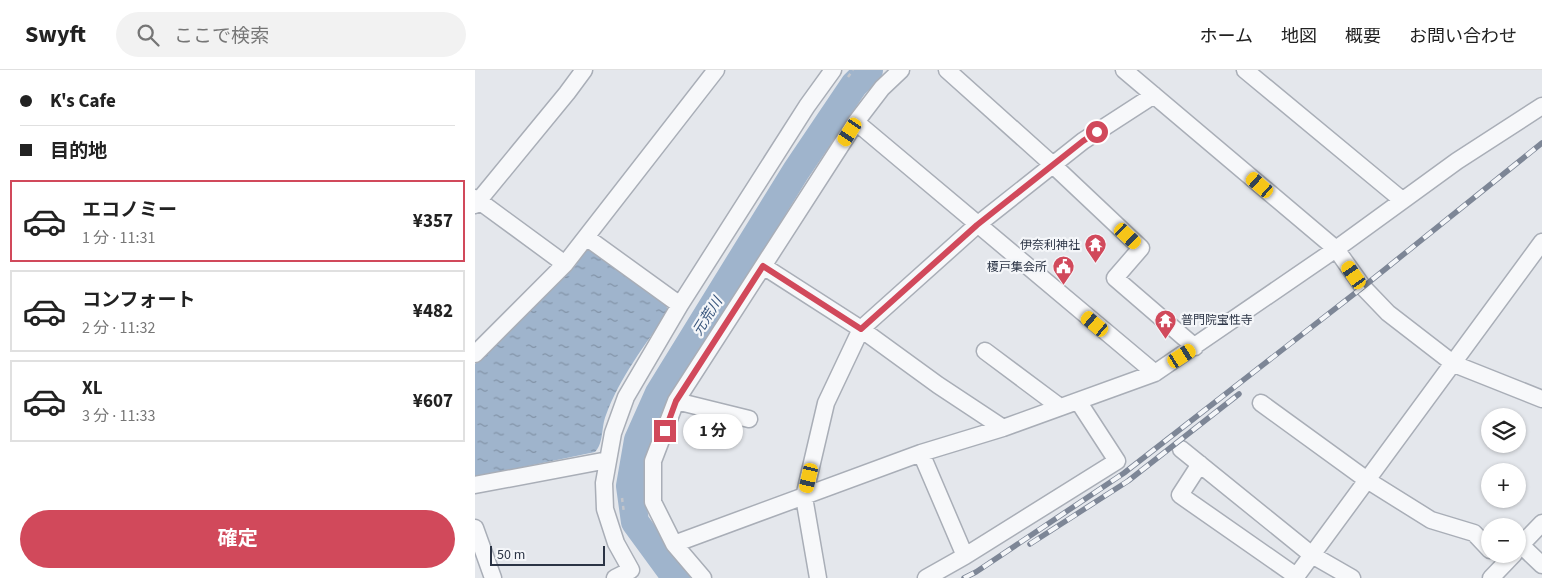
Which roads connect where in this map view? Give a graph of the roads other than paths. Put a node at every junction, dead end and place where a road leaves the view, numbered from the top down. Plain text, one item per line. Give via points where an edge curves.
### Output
1 (583, 70) edge
2 (717, 70) edge
3 (833, 70) edge
4 (901, 70) edge
5 (947, 70) edge
6 (1124, 70) edge
7 (1245, 70) edge
8 (1153, 95) junction
9 (1542, 106) edge
10 (856, 122) junction
11 (1053, 165) junction
12 (1402, 200) junction
13 (476, 201) edge
14 (977, 225) junction
15 (586, 237) junction
16 (1542, 242) edge
17 (1336, 249) junction
18 (565, 264) junction
19 (763, 266) junction
20 (680, 305) junction
21 (861, 329) junction
22 (1195, 347) junction
23 (985, 351) dead end
24 (475, 354) edge
25 (1454, 364) junction
26 (1155, 373) junction
27 (1542, 399) edge
28 (676, 401) junction
29 (1078, 401) junction
30 (1261, 403) dead end
31 (1060, 408) junction
32 (749, 419) dead end
33 (1003, 428) junction
34 (1181, 449) dead end
35 (921, 453) junction
36 (608, 460) junction
37 (1200, 464) junction
38 (1367, 480) junction
39 (475, 485) edge
40 (804, 496) junction
41 (1542, 523) edge
42 (475, 528) edge
43 (1526, 538) edge
44 (1481, 540) edge
45 (673, 544) junction
46 (1313, 555) junction
47 (965, 556) junction
48 (1526, 559) edge
49 (1502, 563) edge
50 (1542, 565) edge
51 (1296, 577) edge
52 (493, 578) edge
53 (615, 578) edge
54 (703, 578) edge
55 (818, 578) edge
56 (926, 578) edge
57 (1352, 578) edge
58 (1491, 578) edge

1 - 13 street
2 - 15 street
3 - 20 street
4 - 10 street via 882,88
5 - 11 street
6 - 8 street
7 - 12 street
8 - 11 street
8 - 17 street
9 - 12 street
10 - 14 street
10 - 19 street
11 - 14 street
11 - 22 street via 1141,248 1115,278
12 - 17 street
13 - 18 street
14 - 21 street
14 - 26 street
15 - 18 street
15 - 20 street
16 - 25 street
17 - 22 street
17 - 25 street via 1367,292 1388,313
18 - 24 street
19 - 21 street
19 - 28 street
20 - 36 street via 626,397 613,433
21 - 33 street
21 - 40 street via 826,403
22 - 26 street
23 - 31 street
25 - 27 street
25 - 38 street
26 - 29 street
28 - 32 street
28 - 45 street via 653,461 653,502
29 - 31 street
29 - 47 street via 1117,461
30 - 38 street
31 - 33 street
33 - 35 street
34 - 37 street
35 - 40 street
35 - 47 street
36 - 39 street
36 - 53 street via 604,483 605,509 616,543 631,570
37 - 46 street
37 - 51 street via 1180,495
38 - 44 street via 1431,520 1474,533
38 - 46 street
40 - 45 street
40 - 55 street
41 - 43 street
42 - 52 street
45 - 54 street
46 - 51 street
46 - 57 street
47 - 56 street
48 - 50 street
49 - 58 street

